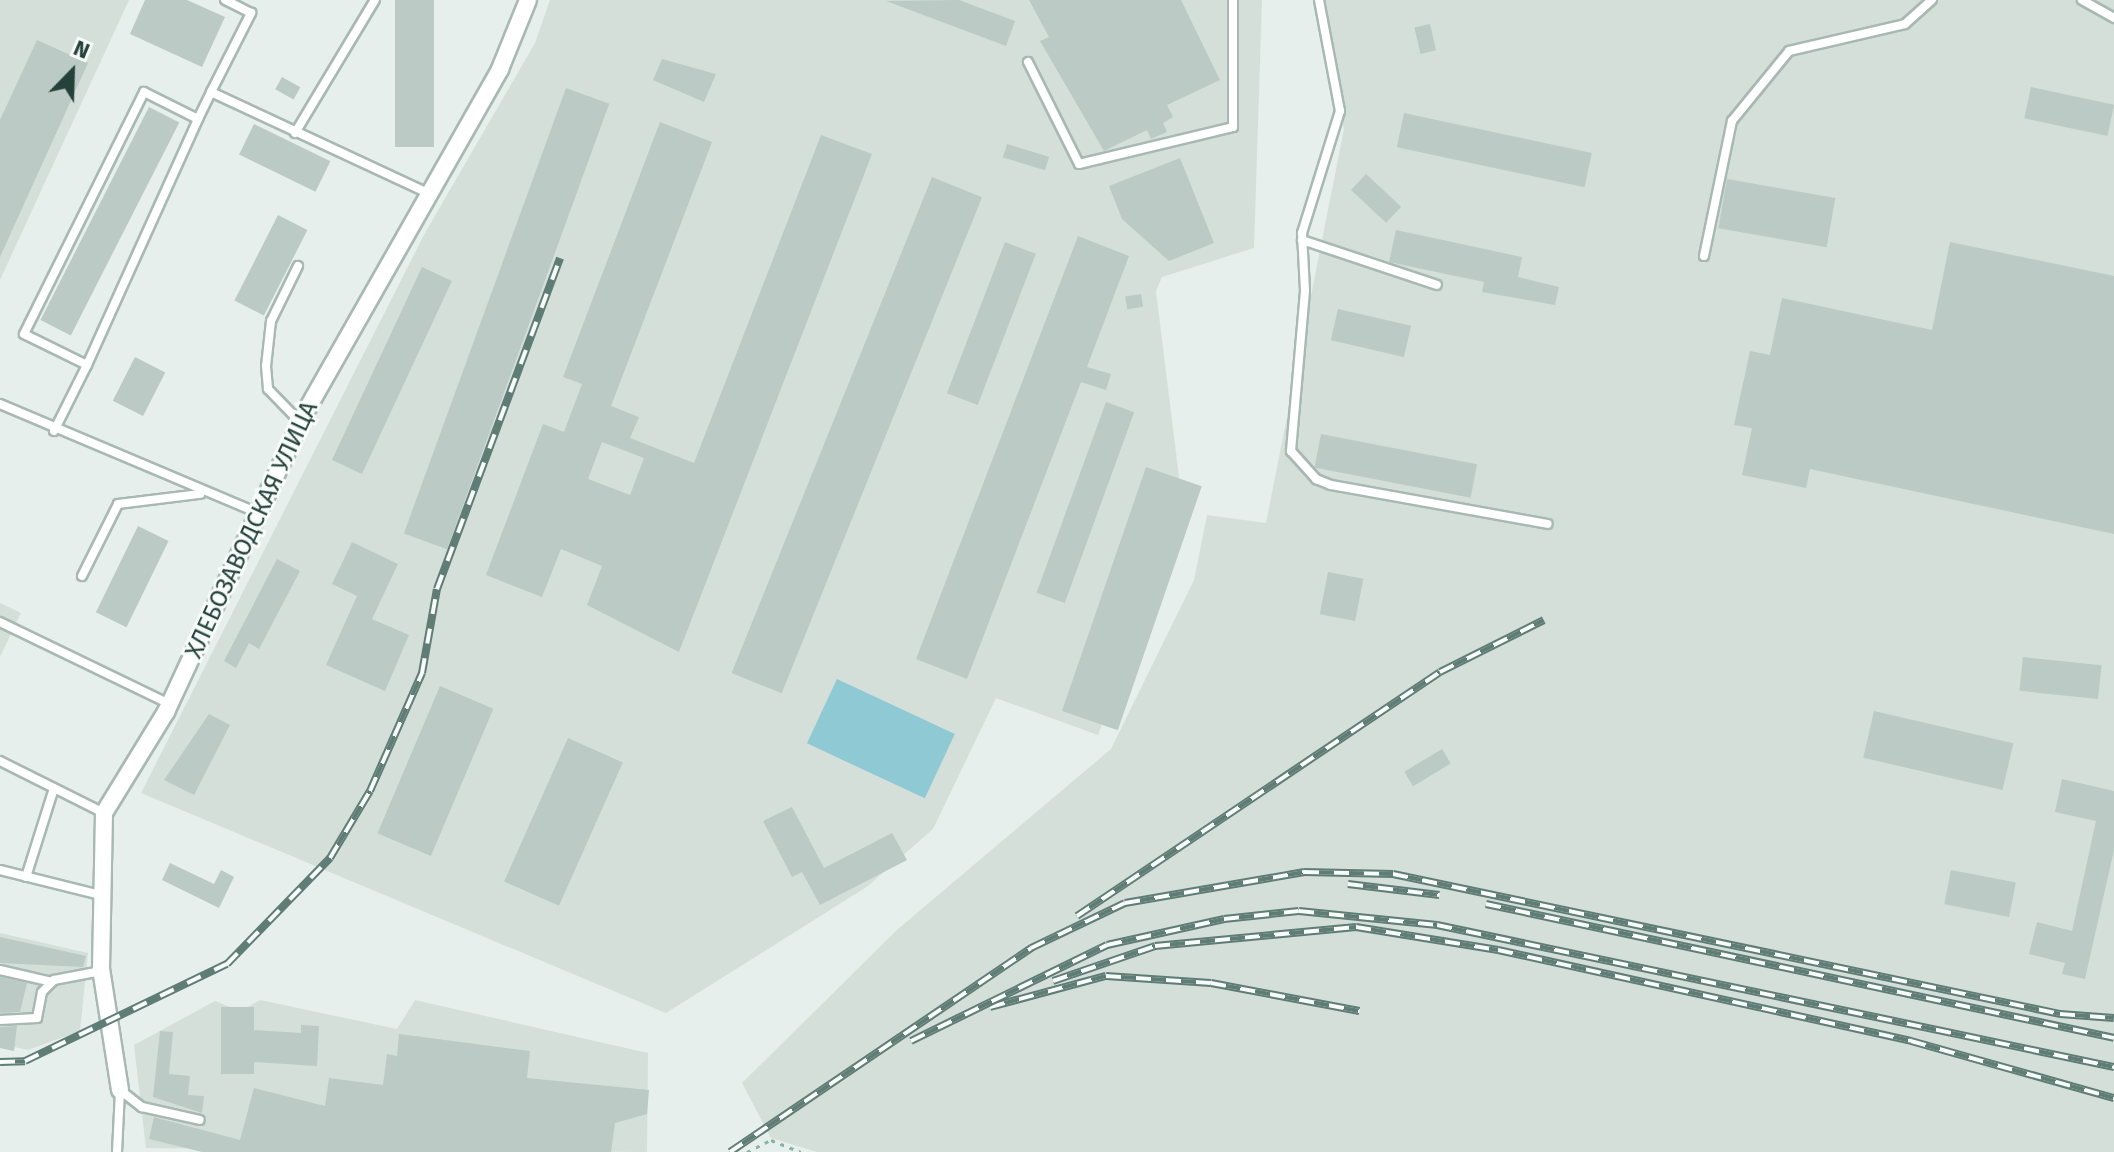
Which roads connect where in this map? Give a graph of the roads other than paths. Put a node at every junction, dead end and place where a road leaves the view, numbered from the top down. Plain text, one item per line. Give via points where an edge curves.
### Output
1 (225, 0) edge
2 (375, 0) edge
3 (526, 0) edge
4 (1233, 0) edge
5 (1319, 0) edge
6 (1932, 0) edge
7 (2082, 0) edge
8 (2114, 18) edge
9 (1028, 62) dead end
10 (211, 92) junction
11 (198, 119) junction
12 (295, 133) junction
13 (425, 192) junction
14 (1302, 240) junction
15 (1704, 256) dead end
16 (298, 266) dead end
17 (1437, 285) dead end
18 (87, 365) junction
19 (0, 404) edge
20 (300, 422) junction
21 (54, 431) junction
22 (201, 494) junction
23 (256, 512) junction
24 (1548, 524) dead end
25 (82, 576) dead end
26 (0, 622) edge
27 (170, 704) junction
28 (0, 761) edge
29 (54, 788) junction
30 (104, 813) junction
31 (0, 870) edge
32 (26, 877) junction
33 (100, 895) junction
34 (0, 970) edge
35 (101, 971) junction
36 (52, 982) junction
37 (0, 1020) edge
38 (120, 1090) junction
39 (200, 1120) dead end
40 (117, 1152) edge

1 - 10 lane via 251,13
2 - 12 lane
3 - 13 street, ХЛЕБОЗАВОДСКАЯ УЛИЦА via 500,69
4 - 9 lane via 1233,127 1079,164
5 - 14 lane via 1340,111
6 - 15 lane via 1905,24 1789,51 1732,121
7 - 8 lane
10 - 11 lane
10 - 12 lane
11 - 18 lane
11 - 18 lane via 144,92 24,334
12 - 13 lane
13 - 20 street, ХЛЕБОЗАВОДСКАЯ УЛИЦА
14 - 17 lane
14 - 24 lane via 1305,291 1288,420 1295,459 1331,485
16 - 20 lane via 271,321 266,366 268,389
18 - 21 lane
19 - 21 lane
20 - 23 street, ХЛЕБОЗАВОДСКАЯ УЛИЦА
21 - 22 lane
22 - 23 lane
22 - 25 lane via 118,504
23 - 27 street, ХЛЕБОЗАВОДСКАЯ УЛИЦА via 235,576
26 - 27 lane
27 - 30 street, ХЛЕБОЗАВОДСКАЯ УЛИЦА
28 - 29 lane
29 - 30 lane
29 - 32 lane
30 - 33 street, ХЛЕБОЗАВОДСКАЯ УЛИЦА
31 - 32 lane
32 - 33 lane
33 - 35 street, ХЛЕБОЗАВОДСКАЯ УЛИЦА
34 - 36 lane
35 - 36 lane
35 - 38 street, ХЛЕБОЗАВОДСКАЯ УЛИЦА
36 - 37 lane via 37,1018
38 - 39 lane via 142,1107
38 - 40 lane

